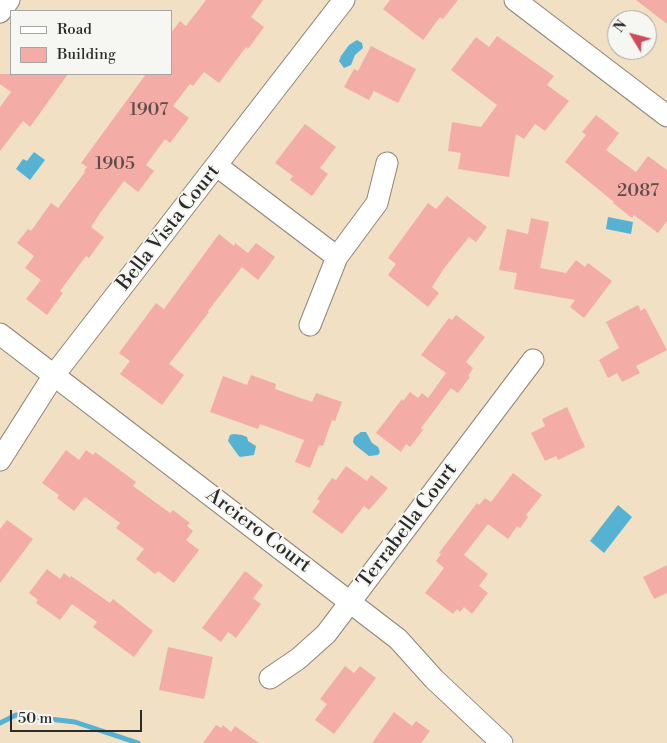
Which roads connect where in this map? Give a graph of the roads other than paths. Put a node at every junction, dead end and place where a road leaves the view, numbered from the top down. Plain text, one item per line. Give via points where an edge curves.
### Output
1 (9, 0) edge
2 (344, 0) edge
3 (515, 0) edge
4 (0, 12) edge
5 (667, 116) edge
6 (387, 162) dead end
7 (217, 166) junction
8 (337, 257) junction
9 (310, 326) dead end
10 (0, 334) edge
11 (533, 360) dead end
12 (54, 375) junction
13 (0, 460) edge
14 (351, 602) junction
15 (270, 678) dead end
16 (502, 743) edge

1 - 4 street
2 - 7 street, Bella Vista Court
3 - 5 street
6 - 8 street via 377,203
7 - 8 street
7 - 12 street, Bella Vista Court
8 - 9 street
10 - 12 street, Arciero Court
11 - 14 street, Terrabella Court
12 - 13 street, Bella Vista Court
12 - 14 street, Arciero Court
14 - 15 street, Terrabella Court via 326,634
14 - 16 street, Arciero Court via 398,639 434,679

